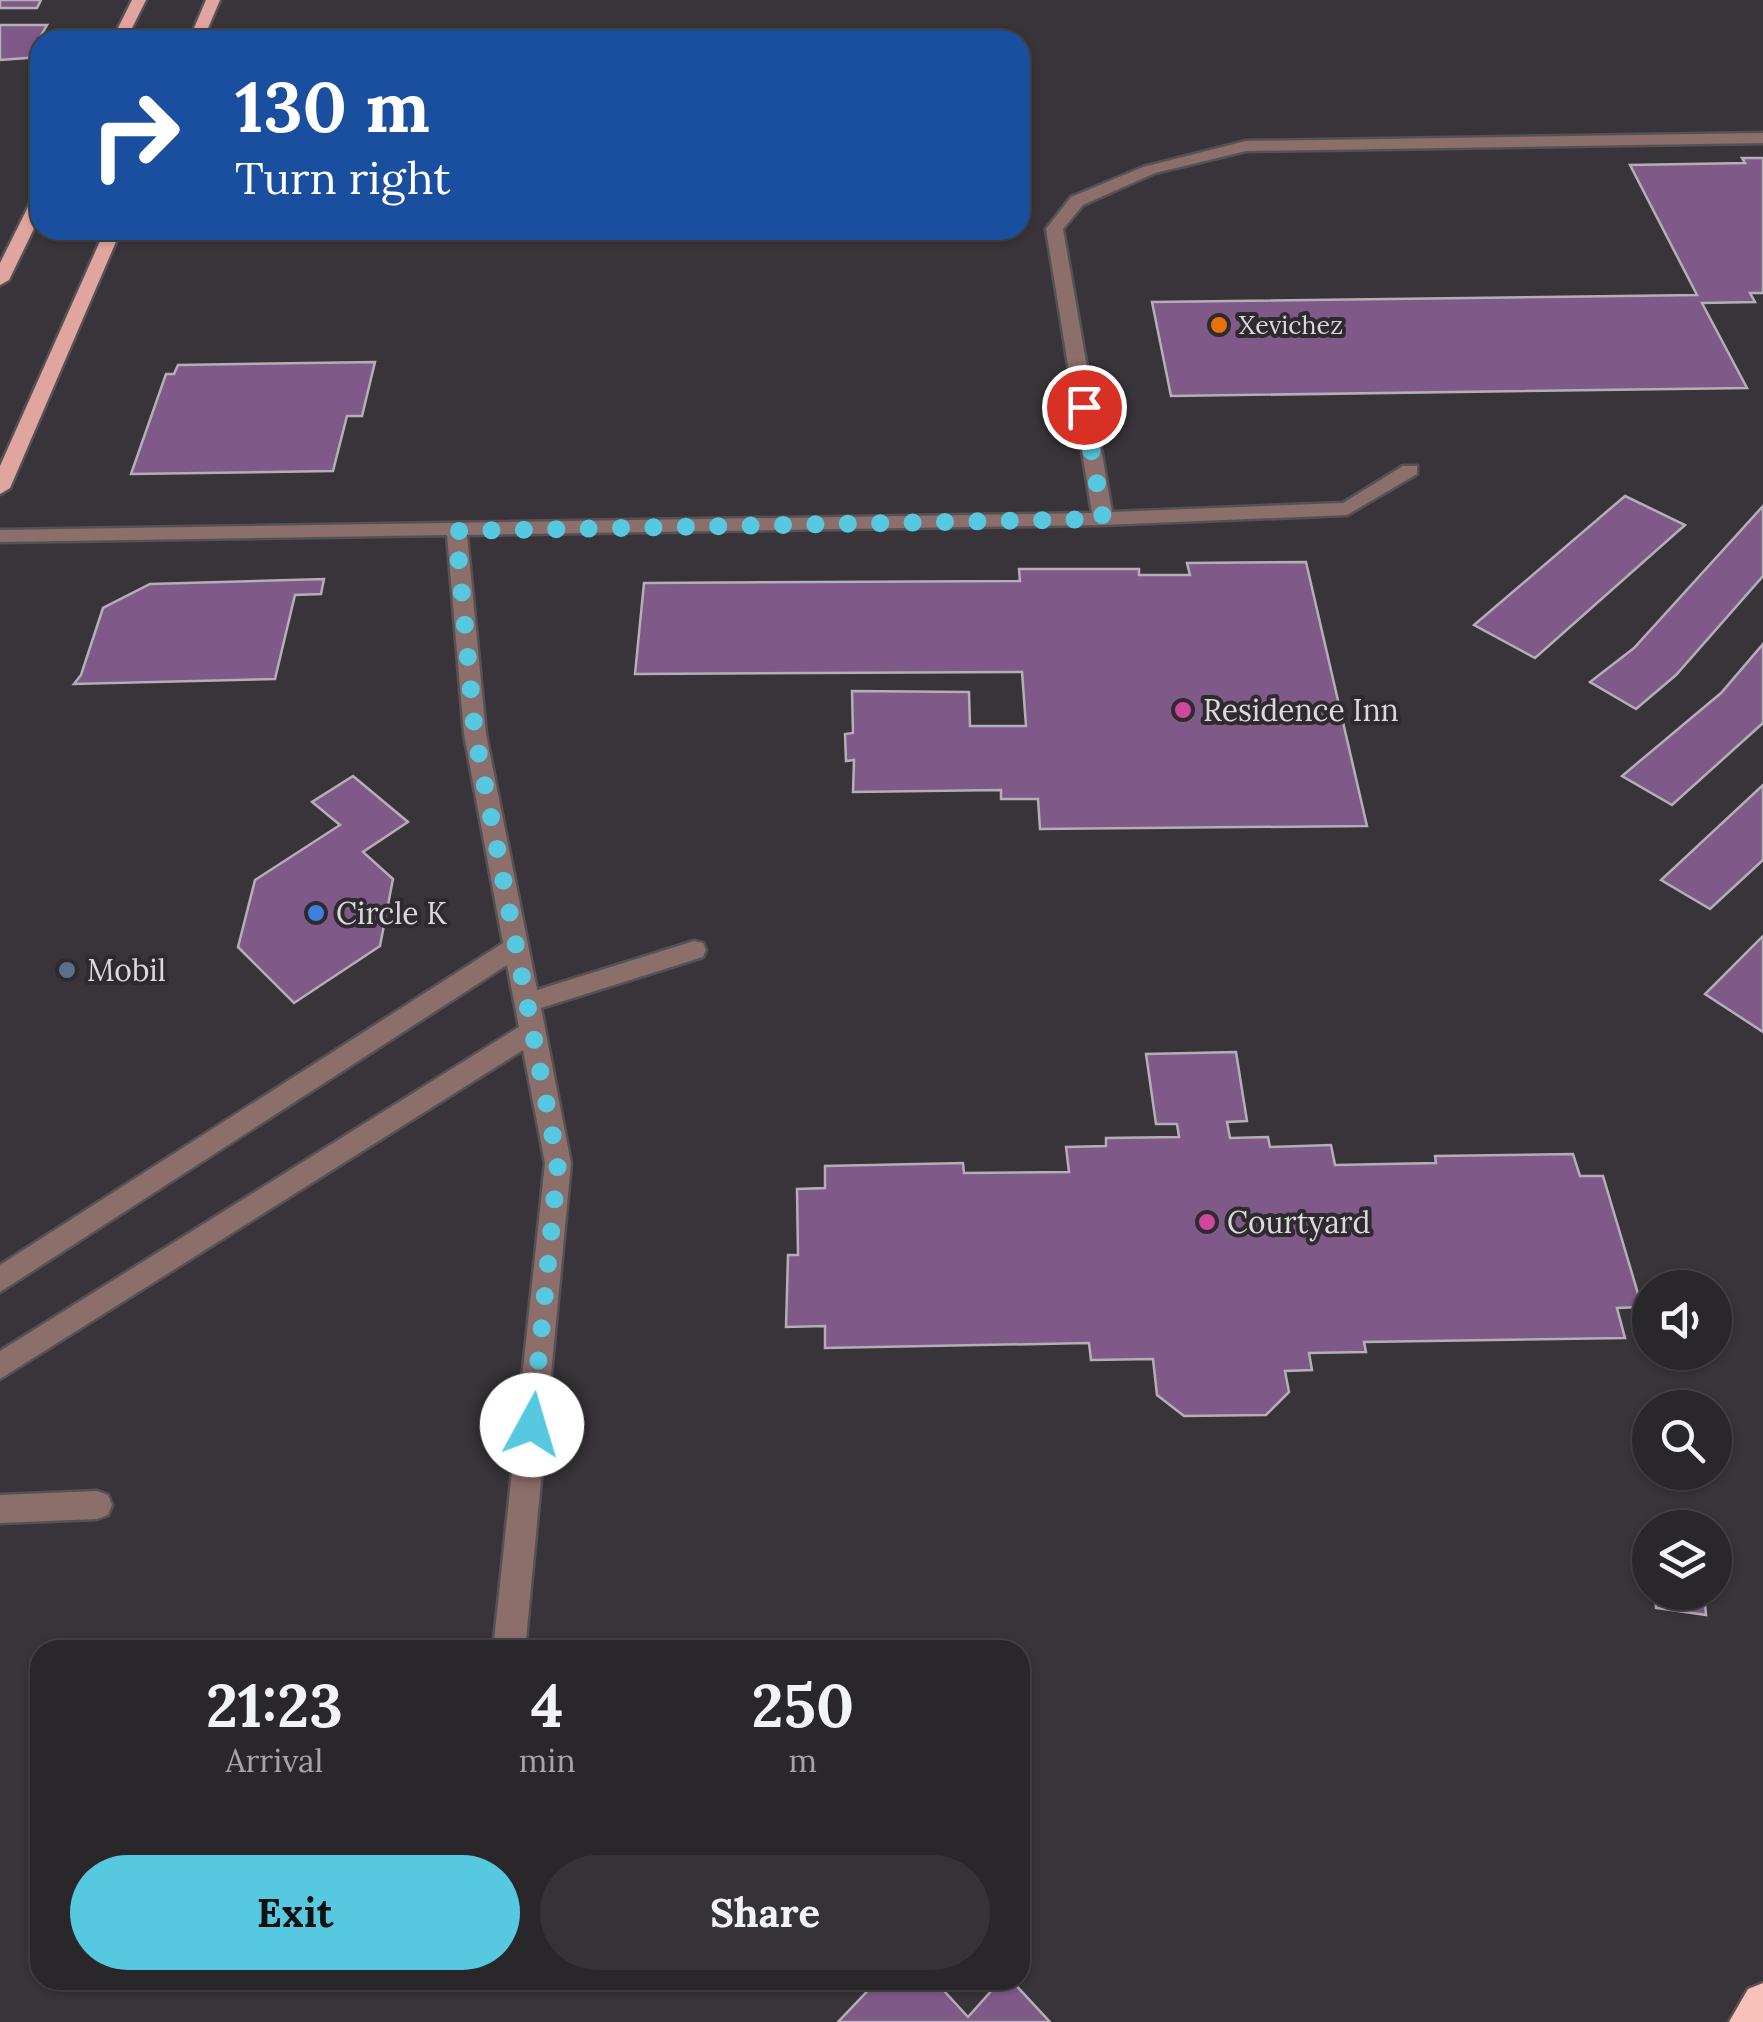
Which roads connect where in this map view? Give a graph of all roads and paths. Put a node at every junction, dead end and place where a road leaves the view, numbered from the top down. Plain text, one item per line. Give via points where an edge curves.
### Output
1 (139, 0) edge
2 (213, 0) edge
3 (124, 30) edge
4 (200, 30) edge
5 (1763, 138) edge
6 (30, 219) edge
7 (109, 240) edge
8 (0, 280) edge
9 (1410, 470) dead end
10 (0, 488) edge
11 (1103, 519) junction
12 (456, 531) junction
13 (0, 536) edge
14 (516, 947) junction
15 (694, 950) dead end
16 (527, 1003) junction
17 (532, 1032) junction
18 (0, 1280) edge
19 (0, 1366) edge
20 (97, 1506) dead end
21 (0, 1509) edge
22 (510, 1640) edge
23 (1763, 2004) edge
24 (1750, 2022) edge

1 - 3 main road
2 - 4 main road
5 - 11 lane via 1246,146 1149,170 1077,201 1054,229
6 - 8 main road
7 - 10 main road
9 - 11 lane via 1346,508
11 - 12 lane
12 - 13 lane
12 - 14 lane via 475,734
14 - 16 lane
14 - 18 lane
15 - 16 lane
16 - 17 lane
17 - 19 lane
17 - 22 lane via 558,1163
20 - 21 lane
23 - 24 highway

